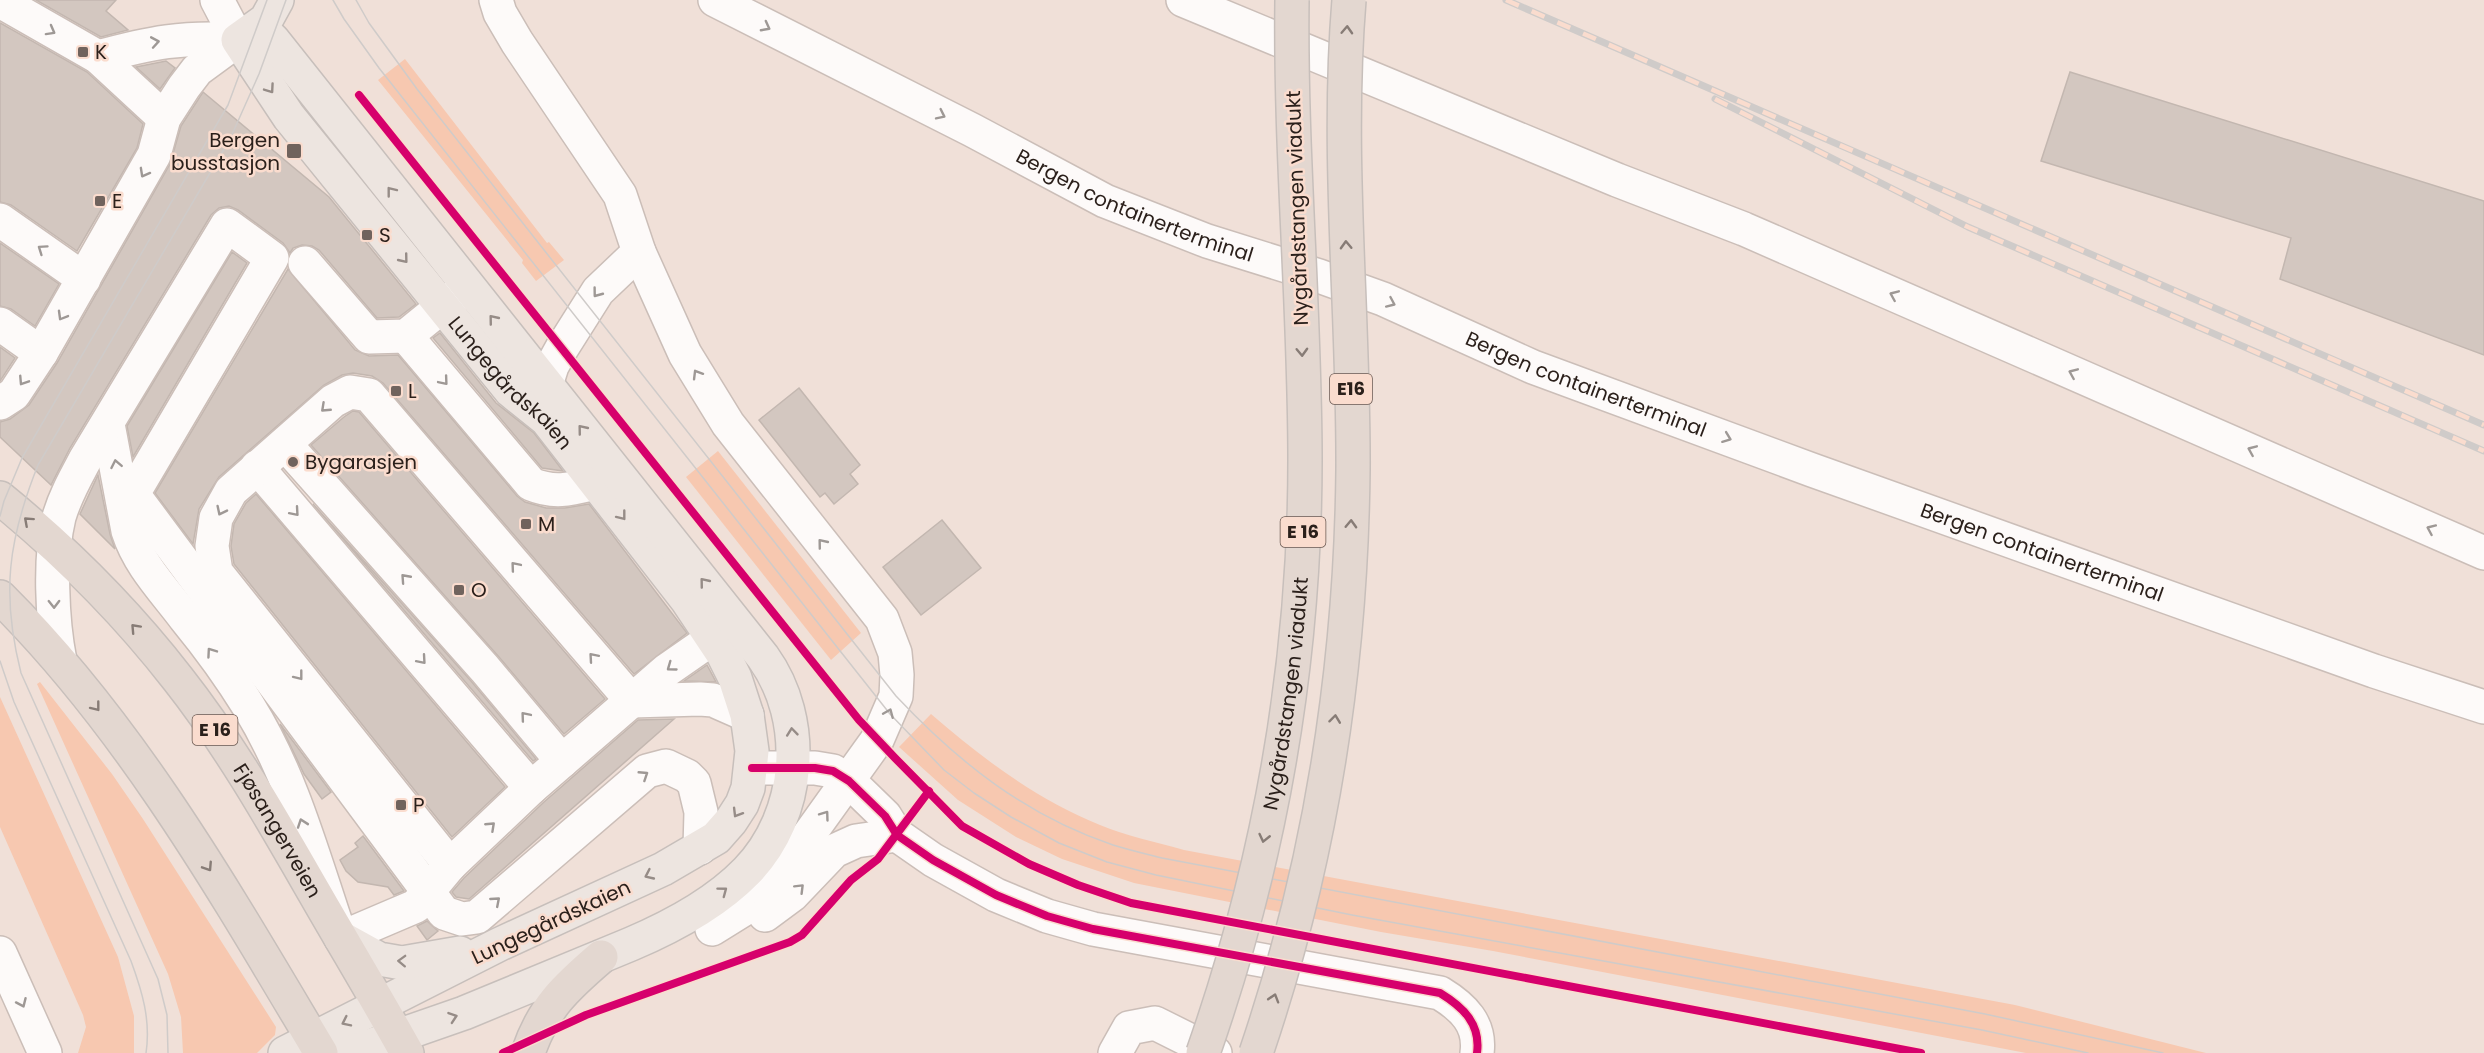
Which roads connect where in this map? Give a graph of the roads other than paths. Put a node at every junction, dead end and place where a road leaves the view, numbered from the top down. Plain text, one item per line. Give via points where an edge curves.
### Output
1 (217, 0) edge
2 (232, 0) edge
3 (277, 0) edge
4 (496, 0) edge
5 (715, 0) edge
6 (1183, 0) edge
7 (1292, 0) edge
8 (1349, 0) edge
9 (0, 1) edge
10 (248, 34) junction
11 (99, 57) junction
12 (164, 118) junction
13 (0, 220) edge
14 (639, 252) junction
15 (305, 263) dead end
16 (84, 279) junction
17 (455, 296) junction
18 (0, 324) edge
19 (406, 336) junction
20 (40, 353) junction
21 (546, 386) junction
22 (0, 404) edge
23 (547, 420) junction
24 (108, 424) junction
25 (285, 444) junction
26 (257, 467) junction
27 (595, 483) junction
28 (0, 498) edge
29 (55, 546) junction
30 (2484, 553) edge
31 (0, 597) edge
32 (726, 633) junction
33 (60, 661) junction
34 (632, 701) junction
35 (2484, 707) edge
36 (747, 716) junction
37 (562, 761) junction
38 (752, 768) junction
39 (792, 768) junction
40 (849, 781) junction
41 (531, 788) junction
42 (897, 835) junction
43 (700, 848) junction
44 (450, 864) junction
45 (712, 929) junction
46 (656, 933) junction
47 (341, 939) junction
48 (500, 944) junction
49 (0, 953) edge
50 (601, 957) junction
51 (380, 1006) junction
52 (402, 1044) edge
53 (306, 1048) edge
54 (45, 1053) edge
55 (349, 1053) edge
56 (528, 1053) edge
57 (1115, 1053) edge
58 (1203, 1053) edge
59 (1215, 1053) edge
60 (1256, 1053) edge
61 (1477, 1053) edge

1 - 10 street
2 - 10 street
3 - 10 main road via 272,12
4 - 14 street via 517,42 620,195
5 -> 35 street, Bergen containerterminal via 1105,201 1208,241 1383,299 1533,367 1812,470
30 -> 6 street via 1744,229
7 -> 58 highway, Nygårdstangen viadukt / E 16, bridge via 1305,460 1298,617 1292,678 1266,832 1227,985
60 -> 8 highway, E16, bridge via 1294,928 1328,777 1346,625 1352,503 1344,158
9 -> 11 street
11 -> 10 street via 157,42
10 - 12 street via 197,70
10 - 17 main road, Lungegårdskaien via 289,117
11 - 12 street
12 -> 16 street via 154,155
16 -> 13 street
14 -> 21 street via 598,291 552,366
40 -> 14 street via 877,740 896,696 896,653 890,636 868,600 728,424 686,354
15 - 19 street via 369,337
16 -> 20 street
17 - 19 street
21 -> 17 main road, Lungegårdskaien
17 - 23 main road, Lungegårdskaien via 511,391
18 - 20 street
19 -> 27 street via 531,484 546,490 566,490
20 -> 22 street via 14,394
21 - 23 street
32 -> 21 main road, Lungegårdskaien
23 - 27 main road, Lungegårdskaien
24 - 29 street via 66,496
24 -> 43 street via 227,225 272,258 133,494 444,913 462,919 477,917 647,771 666,766 694,783 701,812
47 -> 24 street via 283,768 268,739 216,658 133,546
25 - 26 street
34 -> 25 street via 369,396 350,392 333,401
37 -> 25 street
26 -> 41 street
26 -> 44 street via 231,491 216,518 216,572
27 -> 32 main road, Lungegårdskaien via 687,600
29 -> 28 highway, Fjøsangerveien / E 16
29 -> 33 street via 54,605
47 -> 29 highway, Fjøsangerveien / E 16 via 213,727 145,639
31 - 33 highway
32 -> 34 street via 667,670
32 - 36 main road, Lungegårdskaien
39 -> 32 main road, Lungegårdskaien via 792,730 783,692 772,670
33 -> 53 highway via 129,750 220,886
34 - 36 street via 713,700
34 - 37 street
36 - 38 main road, Lungegårdskaien
37 - 41 street
38 - 39 street
38 -> 43 main road, Lungegårdskaien via 748,788 731,821 717,838
39 - 40 street via 833,771
46 -> 39 main road, Lungegårdskaien via 711,900 753,864 784,810
40 - 42 street via 885,816
45 -> 40 street via 765,892
44 -> 41 street
45 -> 42 street, Lungegårdskaien via 747,923 776,909 834,851 845,845
42 - 61 street via 961,877 1047,916 1093,929 1440,993 1461,1006 1475,1026
43 -> 48 main road, Lungegårdskaien
44 - 47 street via 416,906
45 - 46 street, Lungegårdskaien
46 - 50 main road, Lungegårdskaien
48 -> 47 main road via 402,963 380,958
47 - 51 highway, Fjøsangerveien / E 16
48 - 51 main road, Lungegårdskaien
49 -> 54 street
52 -> 50 main road, Lungegårdskaien via 464,1013
50 - 56 highway via 563,990 543,1016
51 - 52 highway, Fjøsangerveien / E 16
51 -> 53 main road, Lungegårdskaien
52 - 55 main road, Lungegårdskaien
57 - 59 street via 1129,1028 1155,1023

